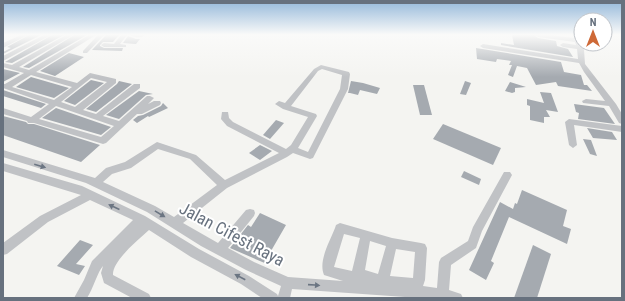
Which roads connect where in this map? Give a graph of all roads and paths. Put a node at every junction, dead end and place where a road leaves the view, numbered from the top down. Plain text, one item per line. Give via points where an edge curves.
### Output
1 (22, 49) edge
2 (45, 49) edge
3 (70, 49) edge
4 (88, 49) edge
5 (502, 49) edge
6 (85, 52) dead end
7 (582, 52) edge
8 (3, 59) edge
9 (582, 62) junction
10 (3, 66) edge
11 (12, 68) junction
12 (30, 73) junction
13 (78, 86) junction
14 (137, 86) dead end
15 (4, 87) edge
16 (153, 101) dead end
17 (586, 101) dead end
18 (55, 103) junction
19 (612, 104) junction
20 (77, 110) junction
21 (4, 111) edge
22 (225, 114) dead end
23 (97, 118) junction
24 (32, 121) junction
25 (622, 121) edge
26 (121, 125) junction
27 (622, 128) edge
28 (573, 145) dead end
29 (289, 151) junction
30 (3, 153) edge
31 (3, 167) edge
32 (506, 175) dead end
33 (92, 181) junction
34 (224, 186) junction
35 (78, 189) junction
36 (90, 195) junction
37 (250, 213) dead end
38 (144, 221) junction
39 (175, 223) junction
40 (366, 235) junction
41 (392, 243) junction
42 (3, 250) edge
43 (220, 250) junction
44 (357, 280) junction
45 (382, 282) junction
46 (288, 283) junction
47 (443, 295) junction
48 (80, 298) edge
49 (145, 298) edge
50 (273, 298) edge
51 (284, 298) edge
52 (457, 298) edge

1 - 8 street
2 - 11 street
3 - 12 street
4 - 6 street
5 - 9 street
7 - 9 street
9 - 19 street
10 - 11 street
11 - 12 street
12 - 13 street
12 - 15 street
13 - 18 street
13 - 20 street via 91,75 113,81
14 - 23 street
15 - 18 street
16 - 26 street
17 - 19 street
18 - 20 street
18 - 24 street
19 - 25 street
20 - 23 street
21 - 24 street
22 - 29 street via 230,124
23 - 26 street
24 - 26 street via 101,141
27 - 28 street via 569,122
29 - 29 street via 313,116 282,106 321,67 346,74 344,89 310,156
29 - 34 street via 262,168
30 -> 33 street, Jalan Cifest Raya
31 - 35 street
32 - 47 street via 472,244 445,262
33 - 34 street via 109,171 128,165 157,146 193,157
33 - 35 street
33 -> 39 street, Jalan Cifest Raya
34 - 39 street
35 - 36 street
38 -> 36 street
36 - 42 street via 44,219
37 - 43 street
38 - 48 street via 96,265
38 - 49 street via 106,272 108,279
50 -> 38 street
39 - 43 street, Jalan Cifest Raya
40 - 41 street
40 - 44 street
40 - 44 street via 340,228 328,262 328,271 331,273
41 - 45 street
41 - 45 street via 421,248 419,280 413,286 390,281
43 - 46 street, Jalan Cifest Raya
44 - 45 street
46 -> 44 street, Jalan Cifest Raya
44 - 47 street, Jalan Cifest Raya
46 - 51 street
47 - 52 street, Jalan Cifest Raya

